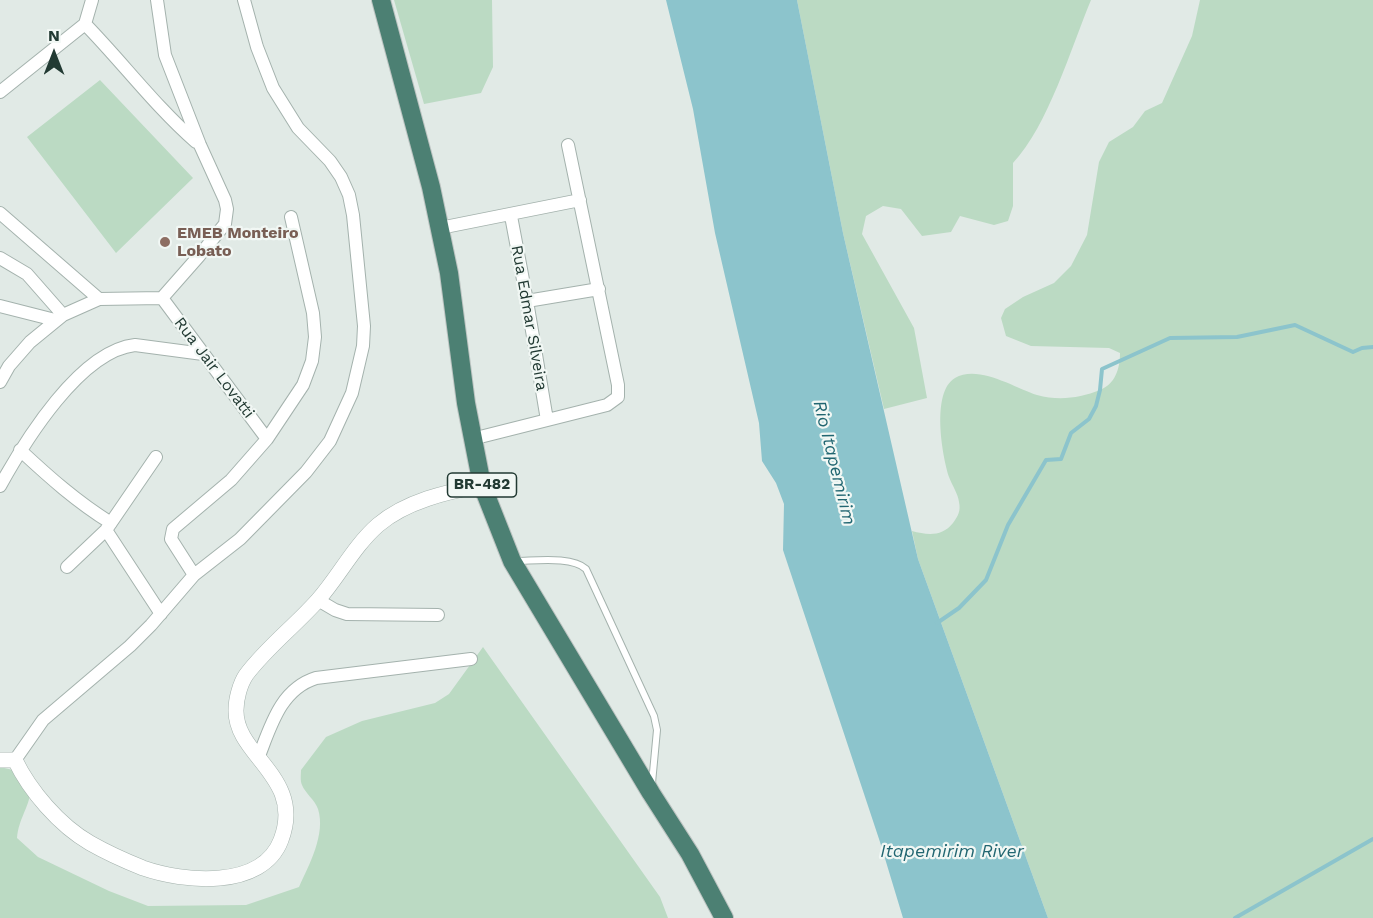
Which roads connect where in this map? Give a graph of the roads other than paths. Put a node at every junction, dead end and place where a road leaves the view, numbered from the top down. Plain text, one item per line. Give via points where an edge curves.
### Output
1 (92, 0) edge
2 (157, 0) edge
3 (244, 0) edge
4 (381, 0) edge
5 (85, 24) junction
6 (0, 92) edge
7 (200, 145) junction
8 (568, 145) dead end
9 (580, 200) junction
10 (0, 213) edge
11 (510, 216) junction
12 (291, 217) dead end
13 (440, 228) junction
14 (0, 258) edge
15 (599, 289) junction
16 (162, 298) junction
17 (99, 299) junction
18 (527, 301) junction
19 (0, 306) edge
20 (59, 318) junction
21 (202, 354) junction
22 (0, 382) edge
23 (547, 420) junction
24 (267, 439) junction
25 (472, 439) junction
26 (20, 450) junction
27 (156, 457) dead end
28 (482, 485) junction
29 (0, 486) edge
30 (109, 527) junction
31 (512, 561) junction
32 (67, 567) dead end
33 (194, 574) junction
34 (318, 600) junction
35 (160, 615) junction
36 (438, 615) dead end
37 (471, 659) dead end
38 (259, 756) junction
39 (7, 760) edge
40 (651, 793) junction
41 (724, 918) edge

1 - 5 street
2 - 7 street via 165,55
3 - 33 street via 273,88 298,128 330,161 349,195 363,346 352,393 330,441 306,472 240,539
4 - 13 highway, BR-482
5 - 6 street
5 - 7 street via 176,125
7 - 16 street via 225,200 227,216 220,231
8 - 9 street
9 - 11 street
9 - 15 street
10 - 17 street
11 - 13 street
11 - 18 street, Rua Edmar Silveira
12 - 24 street via 315,337 312,362 303,385
13 - 25 highway, BR-482
14 - 20 street via 27,274
15 - 18 street
15 - 23 street via 618,397 607,405
16 - 17 street
16 - 21 street, Rua Jair Lovatti
17 - 20 street
18 - 23 street, Rua Edmar Silveira
19 - 20 street
20 - 22 street via 30,342
21 - 24 street, Rua Jair Lovatti
21 - 26 street via 135,345 115,351 82,372
23 - 25 street
24 - 33 street via 231,480 173,529 171,539
25 - 28 highway, BR-482
26 - 29 street
26 - 30 street via 57,486
27 - 30 street
28 - 31 highway, BR-482
28 - 34 street via 427,498 378,525
30 - 32 street
30 - 35 street
31 - 40 highway, BR-482
31 - 40 lane via 568,561 586,569 654,716 657,730
33 - 35 street
34 - 36 street via 348,614
34 - 38 street via 245,677 238,694 238,726
35 - 39 street via 43,720
37 - 38 street via 304,682 285,700
38 - 39 street via 282,794 285,817 281,840 257,868 238,877 213,878 177,876 143,868 90,843 57,817
40 - 41 highway, BR-482

